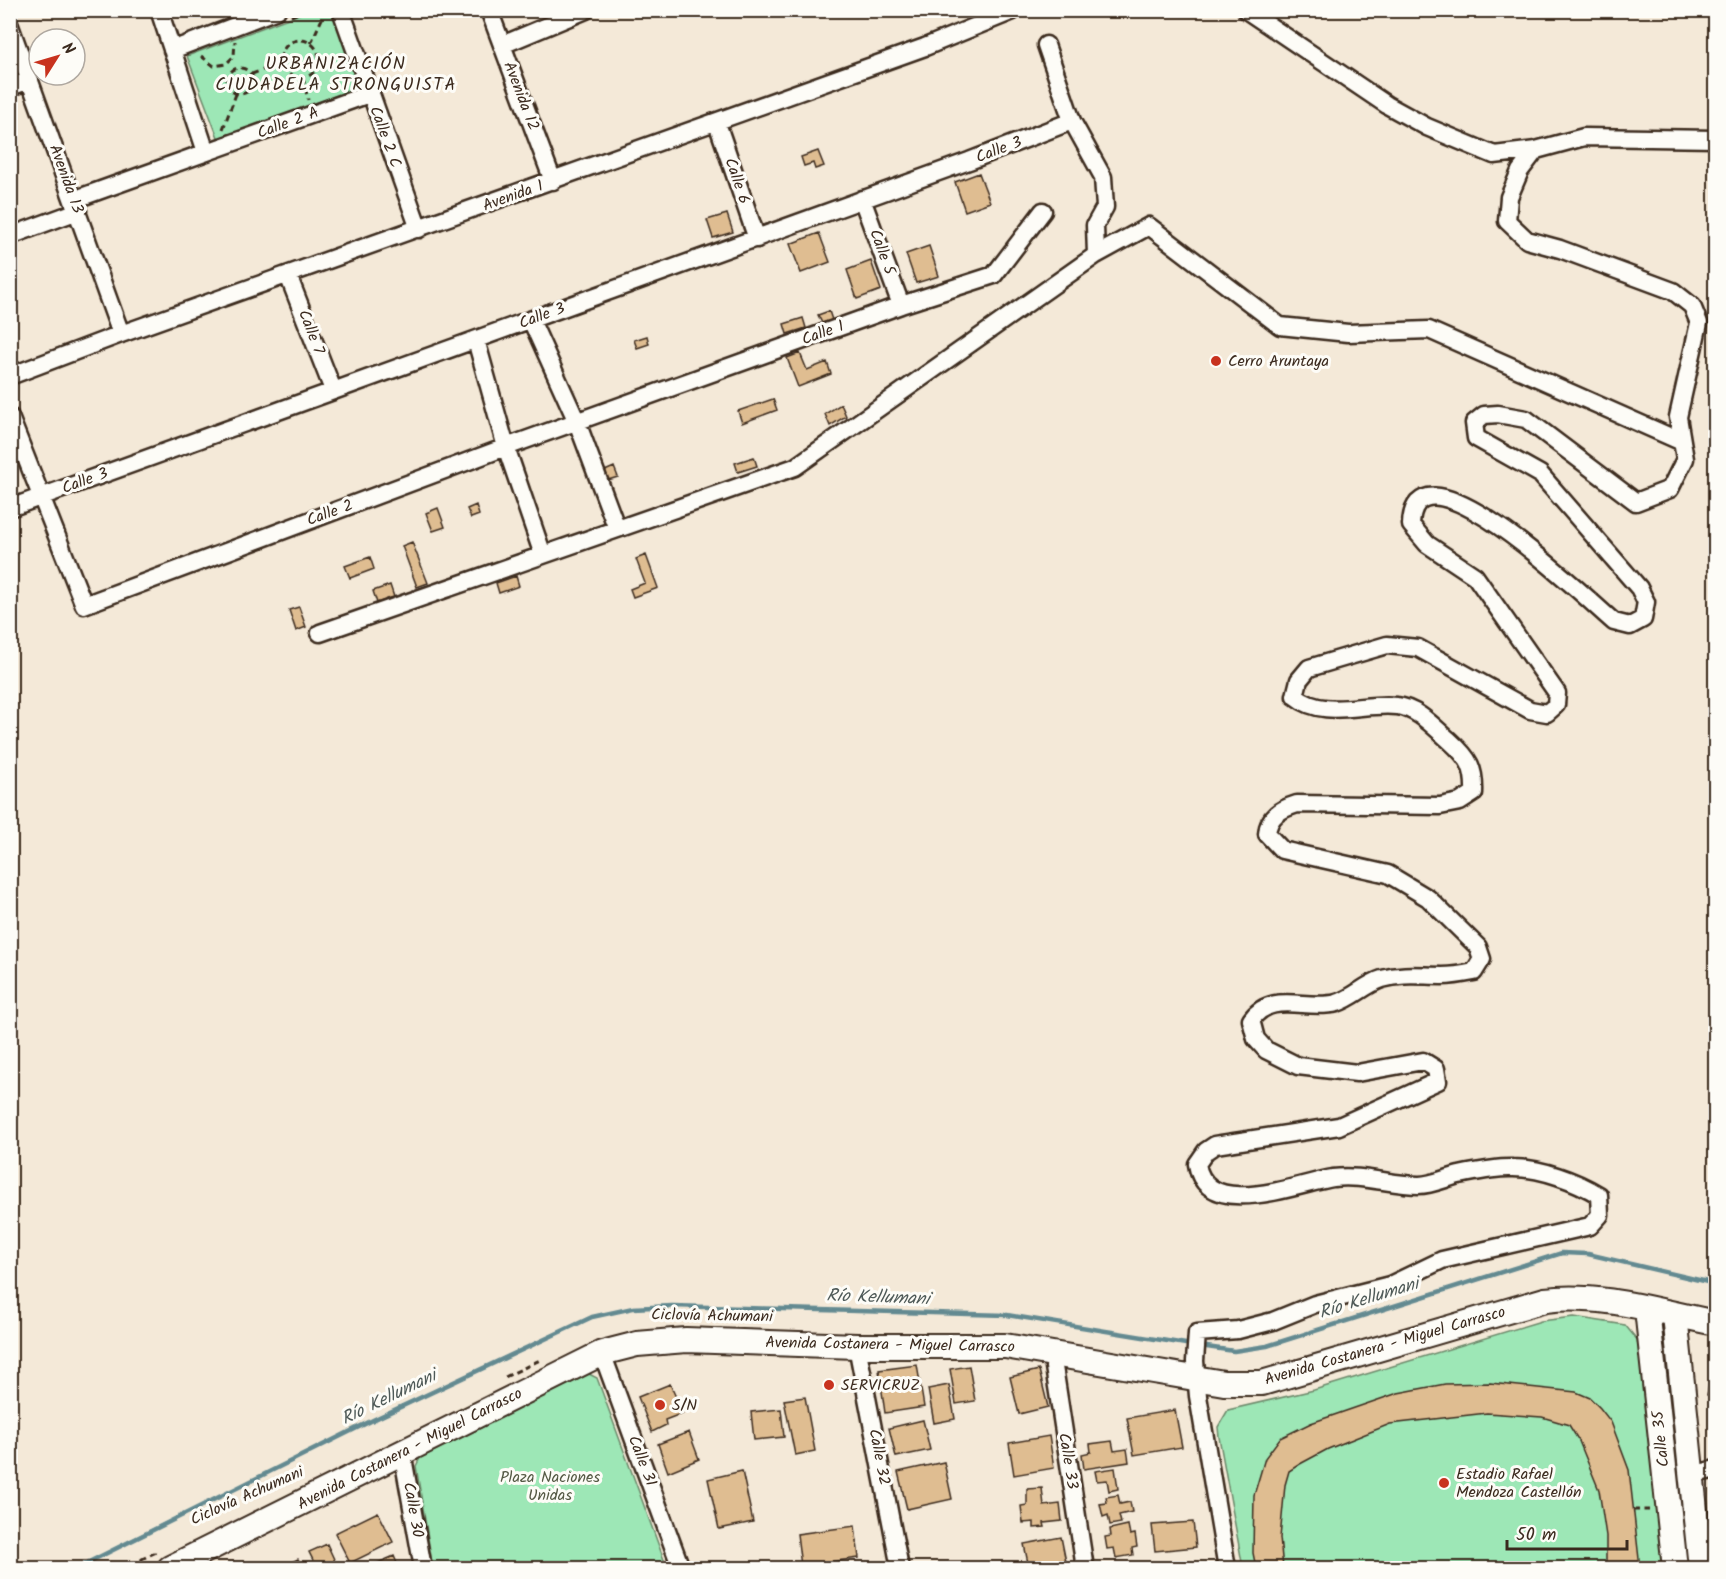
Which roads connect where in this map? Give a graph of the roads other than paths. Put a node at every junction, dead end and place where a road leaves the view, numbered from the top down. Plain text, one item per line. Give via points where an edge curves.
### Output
1 (159, 10) edge
2 (341, 10) edge
3 (489, 10) edge
4 (586, 10) edge
5 (1013, 10) edge
6 (1246, 10) edge
7 (282, 14) edge
8 (10, 26) edge
9 (502, 45) junction
10 (1047, 45) dead end
11 (172, 50) junction
12 (27, 72) edge
13 (27, 81) edge
14 (10, 87) edge
15 (33, 87) edge
16 (369, 94) junction
17 (1072, 121) junction
18 (717, 123) junction
19 (1716, 139) edge
20 (1536, 150) junction
21 (206, 152) junction
22 (553, 181) junction
23 (862, 199) junction
24 (76, 205) junction
25 (1043, 211) dead end
26 (419, 229) junction
27 (10, 236) edge
28 (756, 238) junction
29 (1096, 255) junction
30 (288, 275) junction
31 (901, 305) junction
32 (531, 320) junction
33 (121, 334) junction
34 (476, 340) junction
35 (10, 376) edge
36 (333, 390) junction
37 (10, 417) edge
38 (577, 422) junction
39 (1682, 442) junction
40 (506, 447) junction
41 (42, 497) junction
42 (10, 508) edge
43 (617, 529) junction
44 (543, 555) junction
45 (320, 633) dead end
46 (1647, 1309) junction
47 (1675, 1315) junction
48 (1716, 1323) edge
49 (857, 1346) junction
50 (602, 1353) junction
51 (1058, 1353) junction
52 (1195, 1370) junction
53 (402, 1452) junction
54 (1716, 1469) edge
55 (1691, 1475) junction
56 (1665, 1477) junction
57 (166, 1559) edge
58 (423, 1569) edge
59 (681, 1569) edge
60 (900, 1569) edge
61 (1085, 1569) edge
62 (1227, 1569) edge
63 (1675, 1569) edge
64 (1701, 1569) edge

1 - 11 street
2 - 16 street, Calle 2 C
3 - 9 street, Avenida 12
4 - 9 street
5 - 18 street, Avenida 1 via 925,47
6 - 20 street via 1387,105 1427,126 1494,155
7 - 11 street
8 - 12 street, Avenida 13
9 - 22 street, Avenida 12
10 - 17 street
11 - 21 street
13 - 14 street
15 - 24 street, Avenida 13
16 - 21 street, Calle 2 A
16 - 26 street, Calle 2 C
17 - 23 street, Calle 3
17 - 29 street via 1102,177 1105,207 1095,225
18 - 22 street, Avenida 1
18 - 28 street, Calle 6
19 - 20 street via 1584,137
20 - 39 street via 1520,171 1509,197 1507,221 1527,240 1673,291 1692,306 1699,323 1678,417
21 - 24 street, Calle 2 A
22 - 26 street, Avenida 1
23 - 28 street, Calle 3
23 - 31 street, Calle 5
24 - 27 street, Calle 2 A
24 - 33 street, Avenida 13
25 - 31 street, Calle 1 via 994,276
26 - 30 street, Avenida 1
28 - 32 street, Calle 3
29 - 39 street via 1149,226 1280,326 1348,333 1429,330
29 - 43 street via 795,467
30 - 33 street, Avenida 1
30 - 36 street, Calle 7
31 - 38 street, Calle 1
32 - 34 street, Calle 3
32 - 38 street
33 - 35 street, Avenida 1
34 - 36 street, Calle 3
34 - 40 street
36 - 41 street, Calle 3
37 - 41 street
38 - 40 street, Calle 2
38 - 43 street
39 - 52 street via 1685,459 1670,489 1636,502 1526,419 1484,415 1474,423 1476,438 1540,474 1639,588 1646,602 1643,619 1630,626 1614,622 1518,538 1458,501 1428,497 1416,504 1411,525 1427,543 1475,576 1557,693 1556,705 1546,713 1530,710 1418,648 1387,645 1309,668 1299,680 1295,696 1307,706 1399,706 1421,716 1461,751 1475,774 1474,793 1460,802 1440,806 1297,804 1281,809 1268,824 1268,834 1282,850 1388,874 1428,898 1478,947 1482,959 1474,972 1444,976 1408,974 1381,980 1338,1002 1309,1006 1278,1002 1259,1009 1251,1020 1256,1039 1266,1050 1298,1066 1357,1073 1423,1061 1436,1069 1438,1081 1339,1126 1215,1145 1197,1164 1199,1177 1208,1188 1231,1195 1268,1193 1336,1178 1422,1185 1459,1175 1514,1168 1577,1181 1599,1195 1600,1215 1590,1226 1442,1260 1390,1285 1316,1304 1274,1321 1238,1330 1197,1333
40 - 41 street, Calle 2 via 84,605
40 - 44 street
41 - 42 street, Calle 3
43 - 44 street
44 - 45 street
46 - 47 street, Avenida Costanera - Miguel Carrasco
46 - 52 street, Avenida Costanera - Miguel Carrasco via 1611,1300 1545,1300 1262,1383 1224,1383
46 - 56 street, Calle 35
47 - 48 street, Avenida Costanera - Miguel Carrasco
47 - 55 street, Calle 35
49 - 50 street, Avenida Costanera - Miguel Carrasco via 659,1341
49 - 51 street, Avenida Costanera - Miguel Carrasco via 1005,1346
49 - 60 street, Calle 32
50 - 53 street, Avenida Costanera - Miguel Carrasco
50 - 59 street, Calle 31
51 - 52 street, Avenida Costanera - Miguel Carrasco
51 - 61 street, Calle 33 via 1054,1367
52 - 62 street
53 - 57 street, Avenida Costanera - Miguel Carrasco
53 - 58 street, Calle 30
54 - 55 street
55 - 56 street
55 - 64 street, Calle 35
56 - 63 street, Calle 35

